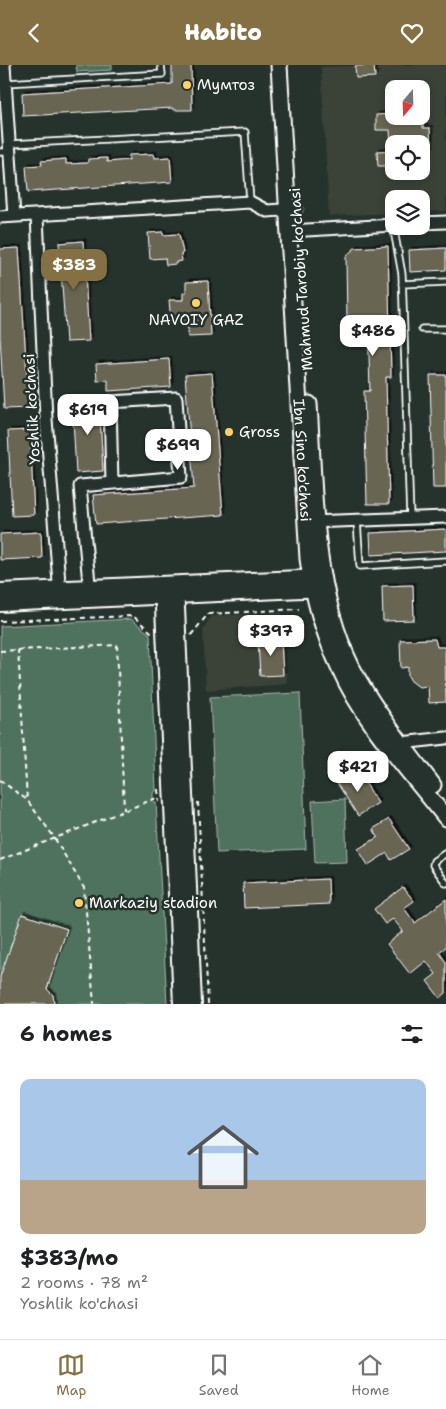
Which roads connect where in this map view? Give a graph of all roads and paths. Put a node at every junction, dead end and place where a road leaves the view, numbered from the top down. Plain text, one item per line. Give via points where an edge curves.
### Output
1 (162, 65) edge
2 (279, 65) edge
3 (289, 65) edge
4 (4, 73) edge
5 (4, 121) edge
6 (6, 149) edge
7 (250, 202) junction
8 (291, 210) junction
9 (36, 215) junction
10 (14, 216) junction
11 (0, 217) edge
12 (446, 222) edge
13 (430, 223) edge
14 (385, 226) edge
15 (293, 231) junction
16 (395, 235) edge
17 (446, 282) edge
18 (402, 284) junction
19 (422, 329) dead end
20 (446, 329) edge
21 (112, 483) junction
22 (446, 517) edge
23 (410, 518) junction
24 (357, 521) junction
25 (312, 522) junction
26 (446, 561) edge
27 (318, 583) junction
28 (0, 591) edge
29 (169, 591) junction
30 (90, 594) junction
31 (60, 595) junction
32 (0, 604) edge
33 (299, 609) dead end
34 (0, 621) edge
35 (154, 634) dead end
36 (191, 644) dead end
37 (18, 649) junction
38 (0, 651) edge
39 (446, 738) edge
40 (397, 745) junction
41 (0, 780) edge
42 (158, 788) dead end
43 (178, 795) junction
44 (27, 800) junction
45 (446, 802) edge
46 (159, 806) dead end
47 (124, 810) junction
48 (446, 819) edge
49 (54, 837) junction
50 (446, 853) edge
51 (0, 860) edge
52 (446, 883) edge
53 (94, 1004) edge
54 (181, 1004) edge
55 (194, 1004) edge
56 (208, 1004) edge

1 - 4 lane via 162,74
2 - 8 main road
3 - 8 main road, Mahmud Tarobiy ko'chasi
4 - 5 street
5 - 6 street
6 - 7 lane via 245,132
6 - 10 street
7 - 8 street via 268,211
7 - 9 street
8 - 15 main road, Mahmud Tarobiy ko'chasi
9 - 10 street
9 - 31 street, Yoshlik ko'chasi via 46,419
10 - 11 street
12 - 13 street
14 - 15 street
15 - 25 main road, Mahmud Tarobiy ko'chasi
16 - 18 lane
17 - 18 lane
18 - 23 lane
19 - 20 lane
21 - 21 street via 181,477 176,398 110,402
21 - 30 street via 80,486
22 - 23 street
23 - 24 street
24 - 25 street
24 - 26 lane via 360,566
25 - 27 main road, Mahmud Tarobiy ko'chasi
27 - 29 street
27 - 40 main road, Mahmud Tarobiy ko'chasi via 358,679
28 - 31 street
29 - 30 street
29 - 43 street
30 - 31 street
31 - 32 street
33 - 36 path via 208,614 191,634
34 - 35 path via 133,616
37 - 38 path
37 - 44 path
37 - 47 path via 118,645
39 - 40 street
40 - 45 main road, Mahmud Tarobiy ko'chasi
40 - 48 main road
41 - 44 path
42 - 43 path
43 - 46 path
43 - 47 path
43 - 54 street
43 - 55 street
43 - 56 path
44 - 49 path
47 - 49 path
49 - 51 path
49 - 53 path via 84,888
50 - 52 lane via 433,865

